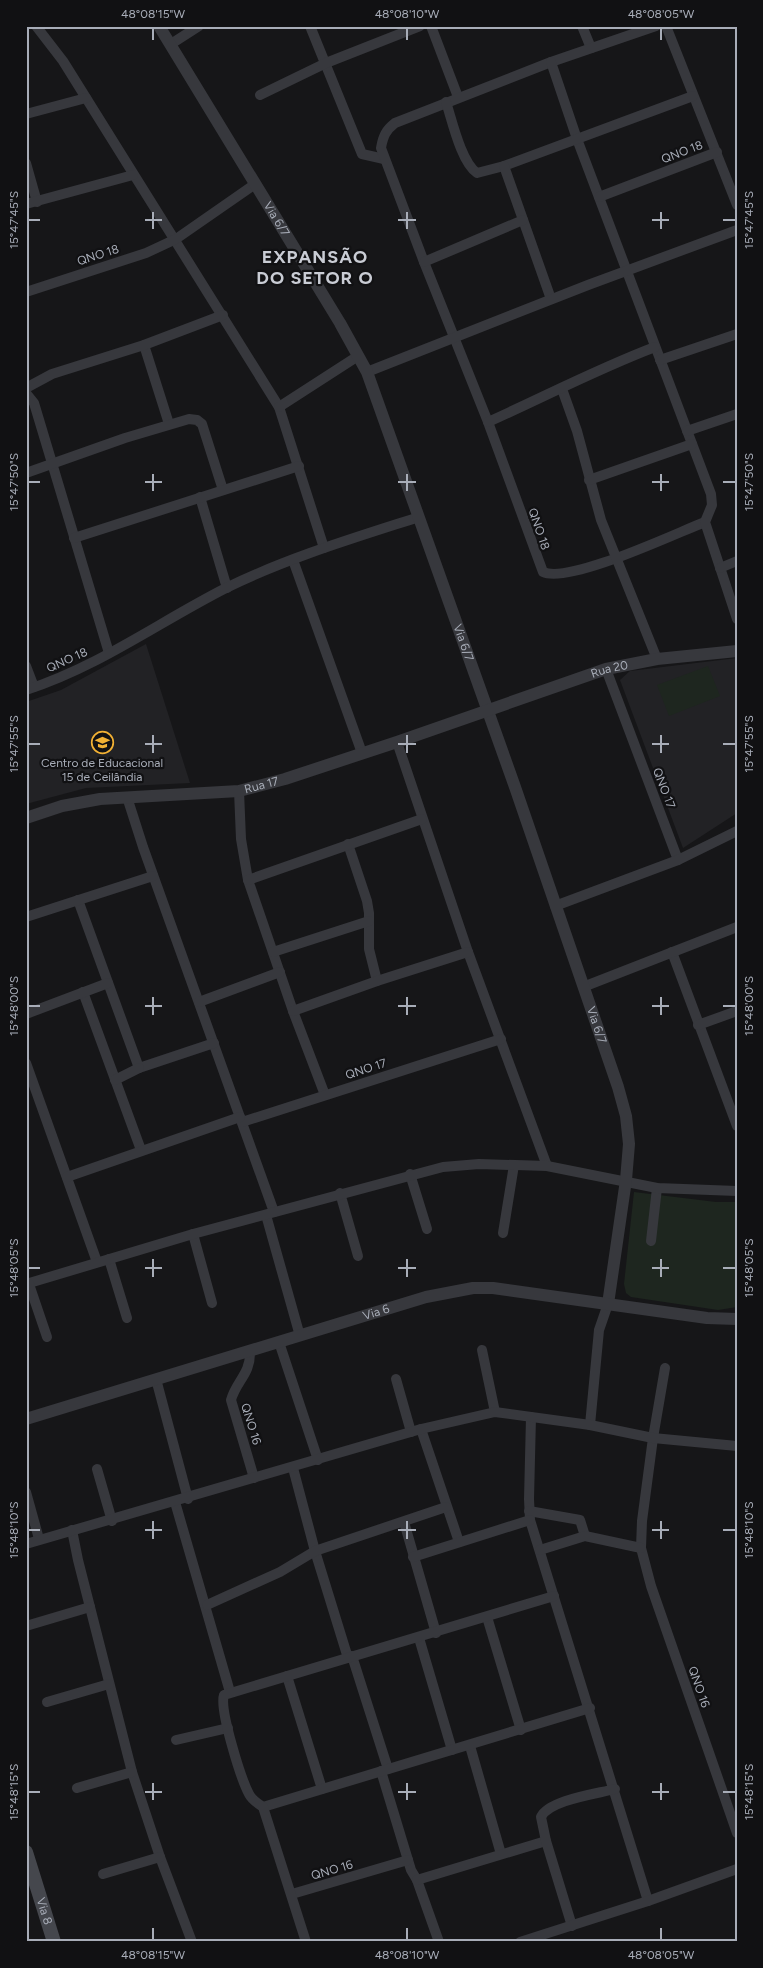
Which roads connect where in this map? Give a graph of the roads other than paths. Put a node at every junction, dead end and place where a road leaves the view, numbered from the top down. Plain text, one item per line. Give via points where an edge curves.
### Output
1 (36, 26) edge
2 (159, 26) edge
3 (199, 26) edge
4 (310, 26) edge
5 (420, 26) edge
6 (431, 26) edge
7 (582, 26) edge
8 (656, 26) edge
9 (666, 26) edge
10 (171, 44) junction
11 (591, 48) junction
12 (551, 62) junction
13 (326, 63) junction
14 (260, 95) dead end
15 (693, 96) junction
16 (458, 97) junction
17 (86, 98) junction
18 (446, 102) junction
19 (26, 114) edge
20 (577, 139) junction
21 (717, 152) junction
22 (384, 159) junction
23 (26, 163) edge
24 (504, 166) junction
25 (133, 175) junction
26 (255, 184) junction
27 (599, 197) junction
28 (31, 203) edge
29 (737, 205) edge
30 (523, 220) junction
31 (737, 230) edge
32 (176, 239) junction
33 (424, 262) junction
34 (626, 270) junction
35 (26, 292) edge
36 (551, 299) junction
37 (223, 315) junction
38 (737, 334) edge
39 (455, 340) junction
40 (144, 345) junction
41 (655, 347) junction
42 (358, 356) junction
43 (660, 360) junction
44 (367, 372) junction
45 (26, 388) edge
46 (562, 389) junction
47 (26, 393) edge
48 (279, 407) junction
49 (737, 414) edge
50 (488, 422) junction
51 (169, 424) junction
52 (687, 431) junction
53 (692, 444) junction
54 (51, 466) junction
55 (299, 466) junction
56 (26, 473) edge
57 (589, 480) junction
58 (223, 490) junction
59 (200, 497) junction
60 (418, 517) junction
61 (705, 522) junction
62 (74, 538) junction
63 (324, 548) junction
64 (616, 558) junction
65 (293, 560) junction
66 (737, 562) edge
67 (720, 568) junction
68 (227, 588) junction
69 (737, 620) edge
70 (737, 651) edge
71 (110, 654) junction
72 (657, 659) junction
73 (26, 666) edge
74 (606, 669) junction
75 (30, 689) edge
76 (487, 710) junction
77 (397, 742) junction
78 (362, 753) junction
79 (239, 791) junction
80 (127, 797) junction
81 (26, 818) edge
82 (422, 819) junction
83 (737, 831) edge
84 (348, 844) junction
85 (678, 860) junction
86 (153, 876) junction
87 (248, 880) junction
88 (78, 900) junction
89 (555, 906) junction
90 (26, 917) edge
91 (369, 921) junction
92 (737, 927) edge
93 (273, 952) junction
94 (468, 952) junction
95 (672, 952) junction
96 (280, 972) junction
97 (377, 981) junction
98 (108, 983) junction
99 (583, 987) junction
100 (83, 992) junction
101 (199, 1002) junction
102 (292, 1011) junction
103 (737, 1011) edge
104 (26, 1014) edge
105 (698, 1025) junction
106 (501, 1039) junction
107 (214, 1043) junction
108 (26, 1063) edge
109 (139, 1068) junction
110 (115, 1080) junction
111 (325, 1095) junction
112 (241, 1120) junction
113 (737, 1126) edge
114 (141, 1150) junction
115 (514, 1165) junction
116 (547, 1166) junction
117 (410, 1174) junction
118 (67, 1177) junction
119 (626, 1180) junction
120 (658, 1188) junction
121 (737, 1191) edge
122 (340, 1193) junction
123 (270, 1213) junction
124 (427, 1229) dead end
125 (503, 1233) dead end
126 (193, 1234) junction
127 (652, 1241) dead end
128 (358, 1256) dead end
129 (108, 1259) junction
130 (96, 1262) junction
131 (28, 1284) edge
132 (212, 1303) dead end
133 (608, 1304) junction
134 (37, 1305) junction
135 (26, 1308) edge
136 (127, 1318) dead end
137 (737, 1319) edge
138 (300, 1336) junction
139 (47, 1337) dead end
140 (279, 1342) junction
141 (482, 1350) dead end
142 (250, 1351) junction
143 (665, 1368) dead end
144 (156, 1379) junction
145 (396, 1379) dead end
146 (495, 1412) junction
147 (531, 1417) junction
148 (26, 1418) edge
149 (590, 1425) junction
150 (416, 1431) junction
151 (652, 1438) junction
152 (737, 1446) edge
153 (318, 1460) junction
154 (293, 1468) junction
155 (97, 1469) dead end
156 (254, 1478) junction
157 (26, 1492) edge
158 (188, 1498) junction
159 (175, 1502) junction
160 (446, 1507) junction
161 (530, 1515) junction
162 (112, 1520) junction
163 (404, 1522) junction
164 (72, 1530) junction
165 (585, 1536) junction
166 (39, 1539) junction
167 (459, 1542) junction
168 (26, 1544) edge
169 (641, 1548) junction
170 (540, 1550) junction
171 (315, 1551) junction
172 (413, 1557) junction
173 (554, 1596) junction
174 (207, 1605) junction
175 (90, 1607) junction
176 (487, 1618) junction
177 (26, 1626) edge
178 (436, 1633) junction
179 (419, 1638) junction
180 (350, 1657) junction
181 (287, 1676) junction
182 (108, 1684) junction
183 (230, 1692) junction
184 (47, 1702) dead end
185 (590, 1708) junction
186 (228, 1728) junction
187 (521, 1730) junction
188 (176, 1740) dead end
189 (470, 1746) junction
190 (452, 1750) junction
191 (385, 1770) junction
192 (132, 1772) junction
193 (77, 1788) dead end
194 (322, 1789) junction
195 (615, 1789) junction
196 (263, 1807) junction
197 (737, 1833) edge
198 (546, 1842) junction
199 (26, 1852) edge
200 (501, 1854) junction
201 (160, 1857) junction
202 (408, 1860) junction
203 (737, 1869) edge
204 (103, 1874) dead end
205 (417, 1880) junction
206 (292, 1894) junction
207 (648, 1901) junction
208 (572, 1926) junction
209 (189, 1941) edge
210 (54, 1942) edge
211 (306, 1942) edge
212 (439, 1942) edge
213 (520, 1942) edge

1 - 17 street
2 - 10 street, Via 6/7
3 - 10 street
4 - 13 street
5 - 13 street
6 - 16 street
7 - 11 street
8 - 11 street, QNO 18
9 - 15 street, QNO 18
10 - 26 street, Via 6/7
11 - 12 street, QNO 18
12 - 16 street, QNO 18
12 - 20 street
13 - 14 street
13 - 22 street via 362,154
15 - 20 street
15 - 21 street, QNO 18
16 - 18 street, QNO 18
17 - 19 street
17 - 25 street
18 - 22 street, QNO 18 via 388,129 382,138
18 - 24 street via 472,169 477,173
20 - 24 street
20 - 27 street
21 - 27 street, QNO 18
21 - 29 street, QNO 18
22 - 33 street, QNO 18
23 - 28 street
24 - 30 street
25 - 28 street
25 - 32 street
26 - 32 street, QNO 18
26 - 42 street, Via 6/7
27 - 34 street
30 - 33 street
30 - 36 street
31 - 34 street
32 - 35 street, QNO 18 via 146,253
32 - 37 street
33 - 39 street, QNO 18
34 - 36 street
34 - 41 street
36 - 39 street
37 - 40 street
37 - 48 street
38 - 43 street
39 - 44 street
39 - 50 street, QNO 18
40 - 45 street via 52,374
40 - 51 street
41 - 43 street
41 - 46 street via 574,380
42 - 44 street, Via 6/7
42 - 48 street
43 - 52 street
44 - 60 street, Via 6/7
46 - 50 street
46 - 57 street
47 - 54 street via 34,403
48 - 55 street
49 - 52 street
50 - 64 street, QNO 18 via 543,572 551,576 565,574
51 - 54 street
51 - 58 street via 189,419 202,424
52 - 53 street
53 - 57 street
53 - 61 street via 711,494 712,505
54 - 56 street
54 - 62 street
55 - 58 street
55 - 63 street
57 - 64 street
58 - 59 street
59 - 62 street
59 - 68 street
60 - 63 street, QNO 18
60 - 76 street, Via 6/7
61 - 64 street, QNO 18
61 - 67 street
62 - 71 street
63 - 65 street, QNO 18
64 - 72 street
65 - 68 street, QNO 18
65 - 78 street
66 - 67 street
67 - 69 street
68 - 71 street, QNO 18
70 - 72 street, Rua 20
71 - 75 street, QNO 18
72 - 74 street, Rua 20
73 - 75 street, QNO 18
74 - 76 street, Rua 20
74 - 85 street, QNO 17
76 - 77 street, Rua 17
76 - 89 street, Via 6/7
77 - 78 street, Rua 17
77 - 82 street
78 - 79 street, Rua 17
79 - 80 street, Rua 17
79 - 87 street via 241,839
80 - 81 street, Rua 17 via 83,802
80 - 86 street
82 - 84 street
82 - 94 street
83 - 85 street
84 - 87 street
84 - 91 street via 367,901
85 - 89 street
86 - 88 street
86 - 101 street
87 - 93 street
88 - 90 street
88 - 98 street
89 - 99 street, Via 6/7
91 - 93 street
91 - 97 street via 369,949
92 - 95 street
93 - 96 street
94 - 97 street
94 - 106 street
95 - 99 street
95 - 105 street
96 - 101 street
96 - 102 street
97 - 102 street
98 - 100 street
98 - 109 street
99 - 119 street, Via 6/7 via 626,1116 629,1144
100 - 104 street
100 - 110 street
101 - 107 street
102 - 111 street
103 - 105 street
105 - 113 street
106 - 111 street, QNO 17
106 - 116 street
107 - 109 street
107 - 112 street
108 - 118 street
109 - 110 street
110 - 114 street
111 - 112 street, QNO 17
112 - 114 street, QNO 17
112 - 123 street
114 - 118 street, QNO 17
115 - 116 street
115 - 117 street via 443,1167
115 - 125 street
116 - 119 street
117 - 122 street
117 - 124 street
118 - 130 street
119 - 120 street
119 - 133 street, Via 6/7
120 - 121 street
120 - 127 street
122 - 123 street
122 - 128 street
123 - 126 street
123 - 138 street
126 - 129 street
126 - 132 street
129 - 130 street
129 - 136 street
130 - 131 street
131 - 134 street
133 - 137 street, Via 6
133 - 138 street, Via 6 via 473,1288 426,1297
133 - 149 street via 599,1330
134 - 135 street
134 - 139 street
138 - 140 street, Via 6
140 - 142 street, Via 6
140 - 153 street
141 - 146 street
142 - 144 street, Via 6
142 - 156 street, QNO 16 via 248,1368 231,1400
143 - 151 street, QNO 16
144 - 148 street, Via 6
144 - 158 street
145 - 150 street
146 - 147 street
146 - 150 street
147 - 149 street
147 - 161 street
149 - 151 street
150 - 153 street
150 - 160 street
151 - 152 street
151 - 169 street, QNO 16
153 - 154 street
154 - 156 street
154 - 171 street
155 - 162 street
156 - 158 street
157 - 166 street
158 - 159 street
159 - 162 street
159 - 174 street
160 - 163 street
160 - 167 street
161 - 165 street via 580,1520
161 - 167 street
161 - 170 street
162 - 164 street
163 - 171 street
163 - 172 street
164 - 166 street
164 - 175 street
165 - 169 street
165 - 170 street
166 - 168 street
167 - 172 street
169 - 197 street, QNO 16 via 651,1586
170 - 173 street
171 - 174 street via 280,1572
171 - 180 street
172 - 178 street
173 - 176 street
173 - 185 street
174 - 183 street
175 - 177 street
175 - 182 street
176 - 178 street
176 - 187 street
178 - 179 street
179 - 180 street
179 - 190 street
180 - 181 street
180 - 191 street
181 - 183 street
181 - 194 street
182 - 184 street
182 - 192 street
183 - 186 street via 224,1695 222,1702
185 - 187 street
185 - 195 street
186 - 188 street
186 - 196 street via 248,1793
187 - 189 street
189 - 190 street
189 - 200 street
190 - 191 street
191 - 194 street
191 - 202 street
192 - 193 street
192 - 201 street
194 - 196 street
195 - 198 street via 547,1808 541,1817
195 - 207 street
196 - 206 street
198 - 200 street
198 - 208 street
199 - 210 main road, Via 8
200 - 205 street
201 - 204 street
201 - 209 street
202 - 205 street
202 - 206 street, QNO 16
203 - 207 street
205 - 212 street
206 - 211 street
207 - 208 street
208 - 213 street

